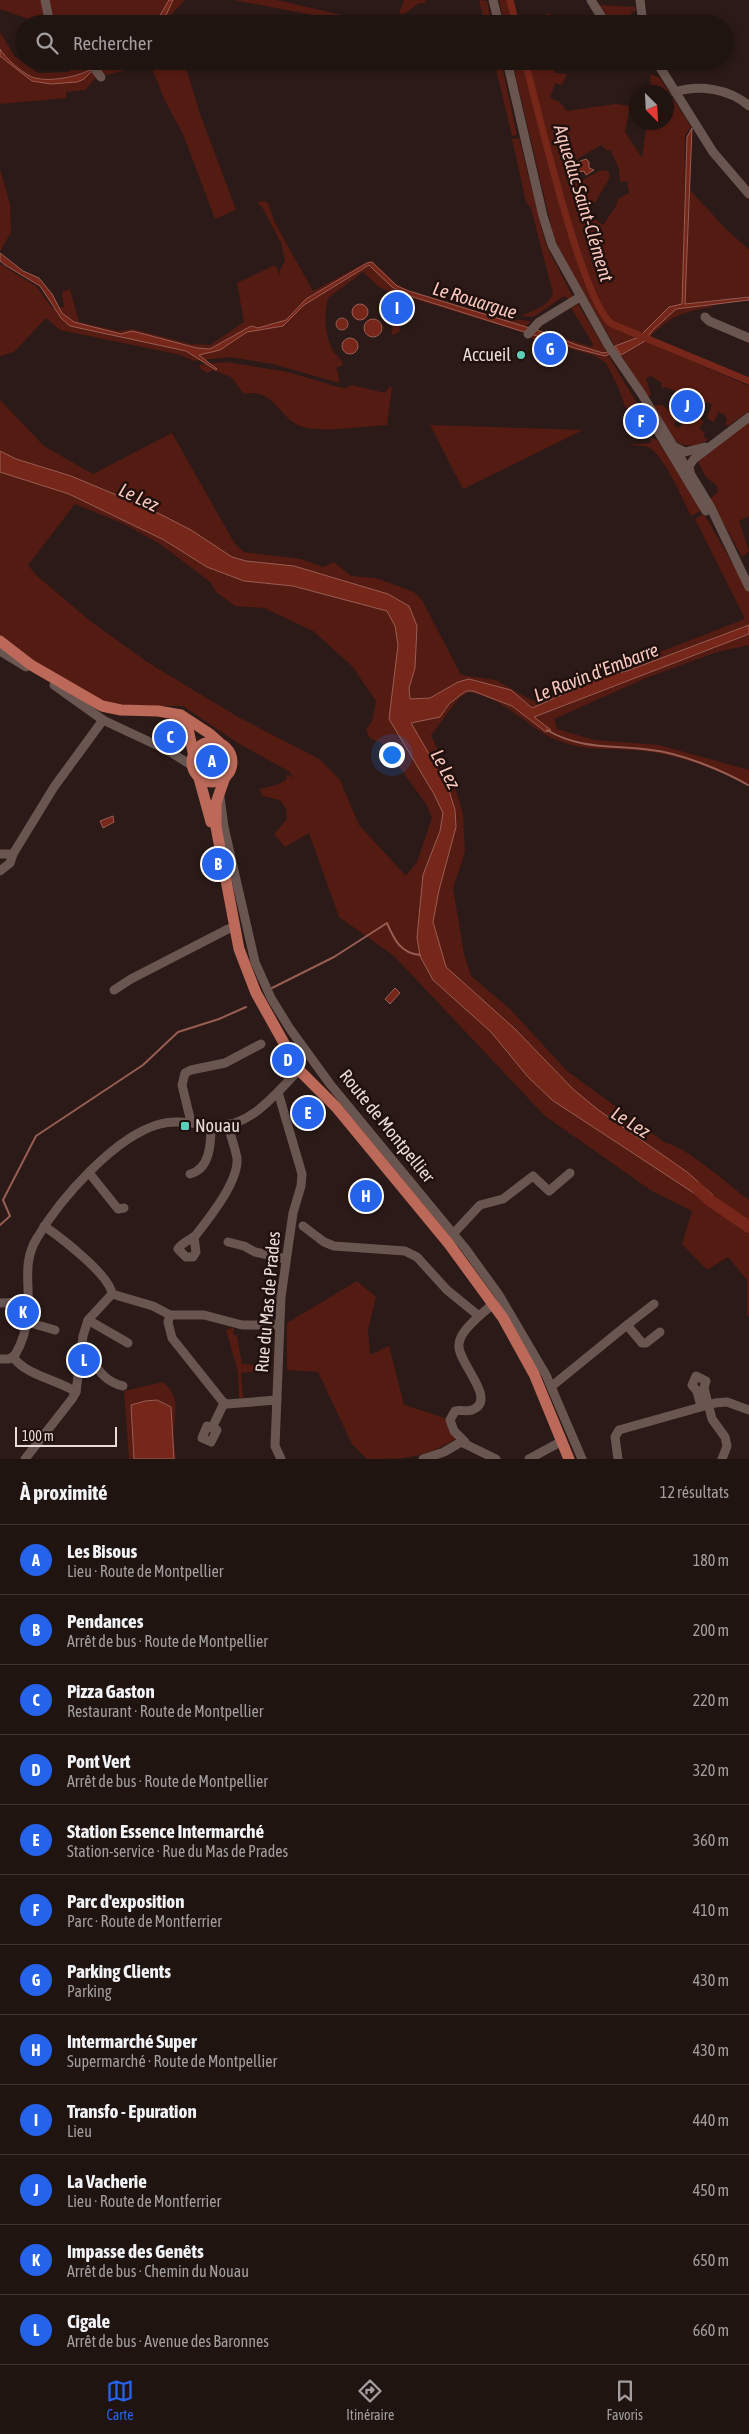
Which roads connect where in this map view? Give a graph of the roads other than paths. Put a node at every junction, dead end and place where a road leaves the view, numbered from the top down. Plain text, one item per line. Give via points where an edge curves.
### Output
1 (45, 0) edge
2 (493, 0) edge
3 (591, 0) edge
4 (640, 0) edge
5 (48, 15) edge
6 (497, 15) edge
7 (600, 15) edge
8 (642, 15) edge
9 (96, 70) edge
10 (509, 70) edge
11 (662, 70) edge
12 (101, 77) dead end
13 (675, 92) junction
14 (749, 106) edge
15 (749, 194) edge
16 (580, 297) junction
17 (705, 317) dead end
18 (530, 331) dead end
19 (749, 338) edge
20 (749, 417) edge
21 (670, 446) junction
22 (693, 455) junction
23 (680, 462) junction
24 (691, 474) junction
25 (732, 550) junction
26 (742, 569) junction
27 (749, 578) edge
28 (749, 587) edge
29 (0, 641) edge
30 (0, 650) edge
31 (158, 711) junction
32 (103, 720) junction
33 (219, 742) junction
34 (193, 752) junction
35 (191, 765) junction
36 (225, 777) junction
37 (199, 778) junction
38 (218, 792) junction
39 (219, 850) junction
40 (0, 854) edge
41 (13, 854) junction
42 (0, 871) edge
43 (235, 928) junction
44 (114, 990) dead end
45 (261, 1044) dead end
46 (299, 1070) junction
47 (278, 1092) junction
48 (191, 1122) junction
49 (228, 1124) junction
50 (211, 1125) junction
51 (570, 1173) dead end
52 (90, 1174) junction
53 (190, 1174) dead end
54 (124, 1208) dead end
55 (44, 1226) junction
56 (303, 1226) dead end
57 (453, 1234) junction
58 (194, 1237) dead end
59 (228, 1242) dead end
60 (286, 1259) junction
61 (112, 1294) junction
62 (28, 1302) junction
63 (0, 1303) edge
64 (493, 1304) junction
65 (654, 1304) dead end
66 (170, 1315) junction
67 (479, 1316) junction
68 (88, 1320) junction
69 (27, 1322) junction
70 (278, 1325) junction
71 (626, 1325) junction
72 (55, 1330) dead end
73 (660, 1332) dead end
74 (128, 1343) dead end
75 (82, 1346) junction
76 (13, 1357) junction
77 (0, 1359) edge
78 (123, 1386) dead end
79 (552, 1386) junction
80 (76, 1392) junction
81 (277, 1400) junction
82 (224, 1403) junction
83 (705, 1405) junction
84 (749, 1410) edge
85 (212, 1428) dead end
86 (562, 1441) junction
87 (465, 1442) junction
88 (445, 1455) edge
89 (25, 1459) edge
90 (281, 1459) edge
91 (423, 1459) edge
92 (496, 1459) edge
93 (529, 1459) edge
94 (569, 1459) edge
95 (582, 1459) edge
96 (618, 1459) edge
97 (722, 1459) edge

1 - 5 street
2 - 6 street
3 - 7 street
4 - 8 street
9 - 12 street
10 - 16 street via 545,224 559,259
11 - 13 street
13 - 14 street via 694,88 720,91
13 - 15 street via 718,158
16 - 18 street
16 - 21 street
17 - 19 street via 709,322
20 - 22 street
21 - 22 street
21 - 23 street
22 - 23 street
22 - 24 street via 689,466
23 - 24 street
23 - 25 street
24 - 25 street
25 - 26 street
26 - 27 street
26 - 28 street
29 - 31 main road via 31,664 102,706
30 - 32 street via 70,694
31 - 33 main road via 181,715
31 - 34 main road via 180,721 188,729
32 - 35 street via 172,752
32 - 41 street via 54,787
33 - 34 main road via 202,744
33 - 36 main road via 228,749 232,760
34 - 35 main road
35 - 37 main road
36 - 37 main road via 210,782
36 - 38 main road, Route de Montpellier
37 - 39 main road, Route de Montpellier
38 - 39 main road, Route de Montpellier via 215,818
38 - 57 street, Route de Montpellier via 255,962 271,998 330,1084
39 - 43 main road, Route de Montpellier
40 - 41 street
41 - 42 street via 10,863
43 - 44 street
43 - 46 main road, Route de Montpellier via 246,971
45 - 48 street via 225,1064 185,1073 182,1085
46 - 47 street
46 - 64 main road, Route de Montpellier via 336,1107 449,1244
47 - 49 street via 254,1113
47 - 60 street, Rue du Mas de Prades via 302,1174
48 - 50 street
48 - 52 street via 166,1123 141,1132
49 - 50 street
49 - 58 street via 237,1158 234,1176
50 - 53 street via 210,1144 203,1167
51 - 57 street via 549,1191 533,1176 503,1199 480,1206
52 - 54 street via 118,1209
52 - 55 street
55 - 61 street via 101,1275 112,1289
55 - 62 street via 30,1249
56 - 67 street via 334,1246 405,1251 417,1256 447,1290
57 - 79 street, Route de Montpellier via 500,1295
59 - 60 street
60 - 70 street, Rue du Mas de Prades
61 - 66 street via 153,1306
61 - 68 street
62 - 63 street
62 - 69 street
64 - 67 street
64 - 86 main road, Route de Montpellier via 534,1374
65 - 71 street
66 - 70 street via 195,1314 242,1324
66 - 82 street via 168,1322 172,1338
67 - 87 street via 461,1337 458,1349 482,1400 472,1410 455,1411 450,1420 454,1431
68 - 74 street
68 - 75 street
69 - 72 street
69 - 76 street
70 - 81 street, Rue du Mas de Prades
71 - 73 street via 642,1343
71 - 79 street
75 - 78 street via 102,1376
75 - 80 street
76 - 77 street
76 - 80 street via 22,1368
79 - 95 street, Route de Montpellier
80 - 89 street
81 - 82 street
81 - 90 street, Rue du Mas de Prades via 275,1446
82 - 85 street
83 - 84 street via 727,1402
83 - 96 street via 619,1430 615,1437
83 - 97 street via 725,1437 727,1446
86 - 93 street
86 - 94 main road, Route de Montpellier
87 - 88 street via 458,1443
87 - 92 street
88 - 91 street

